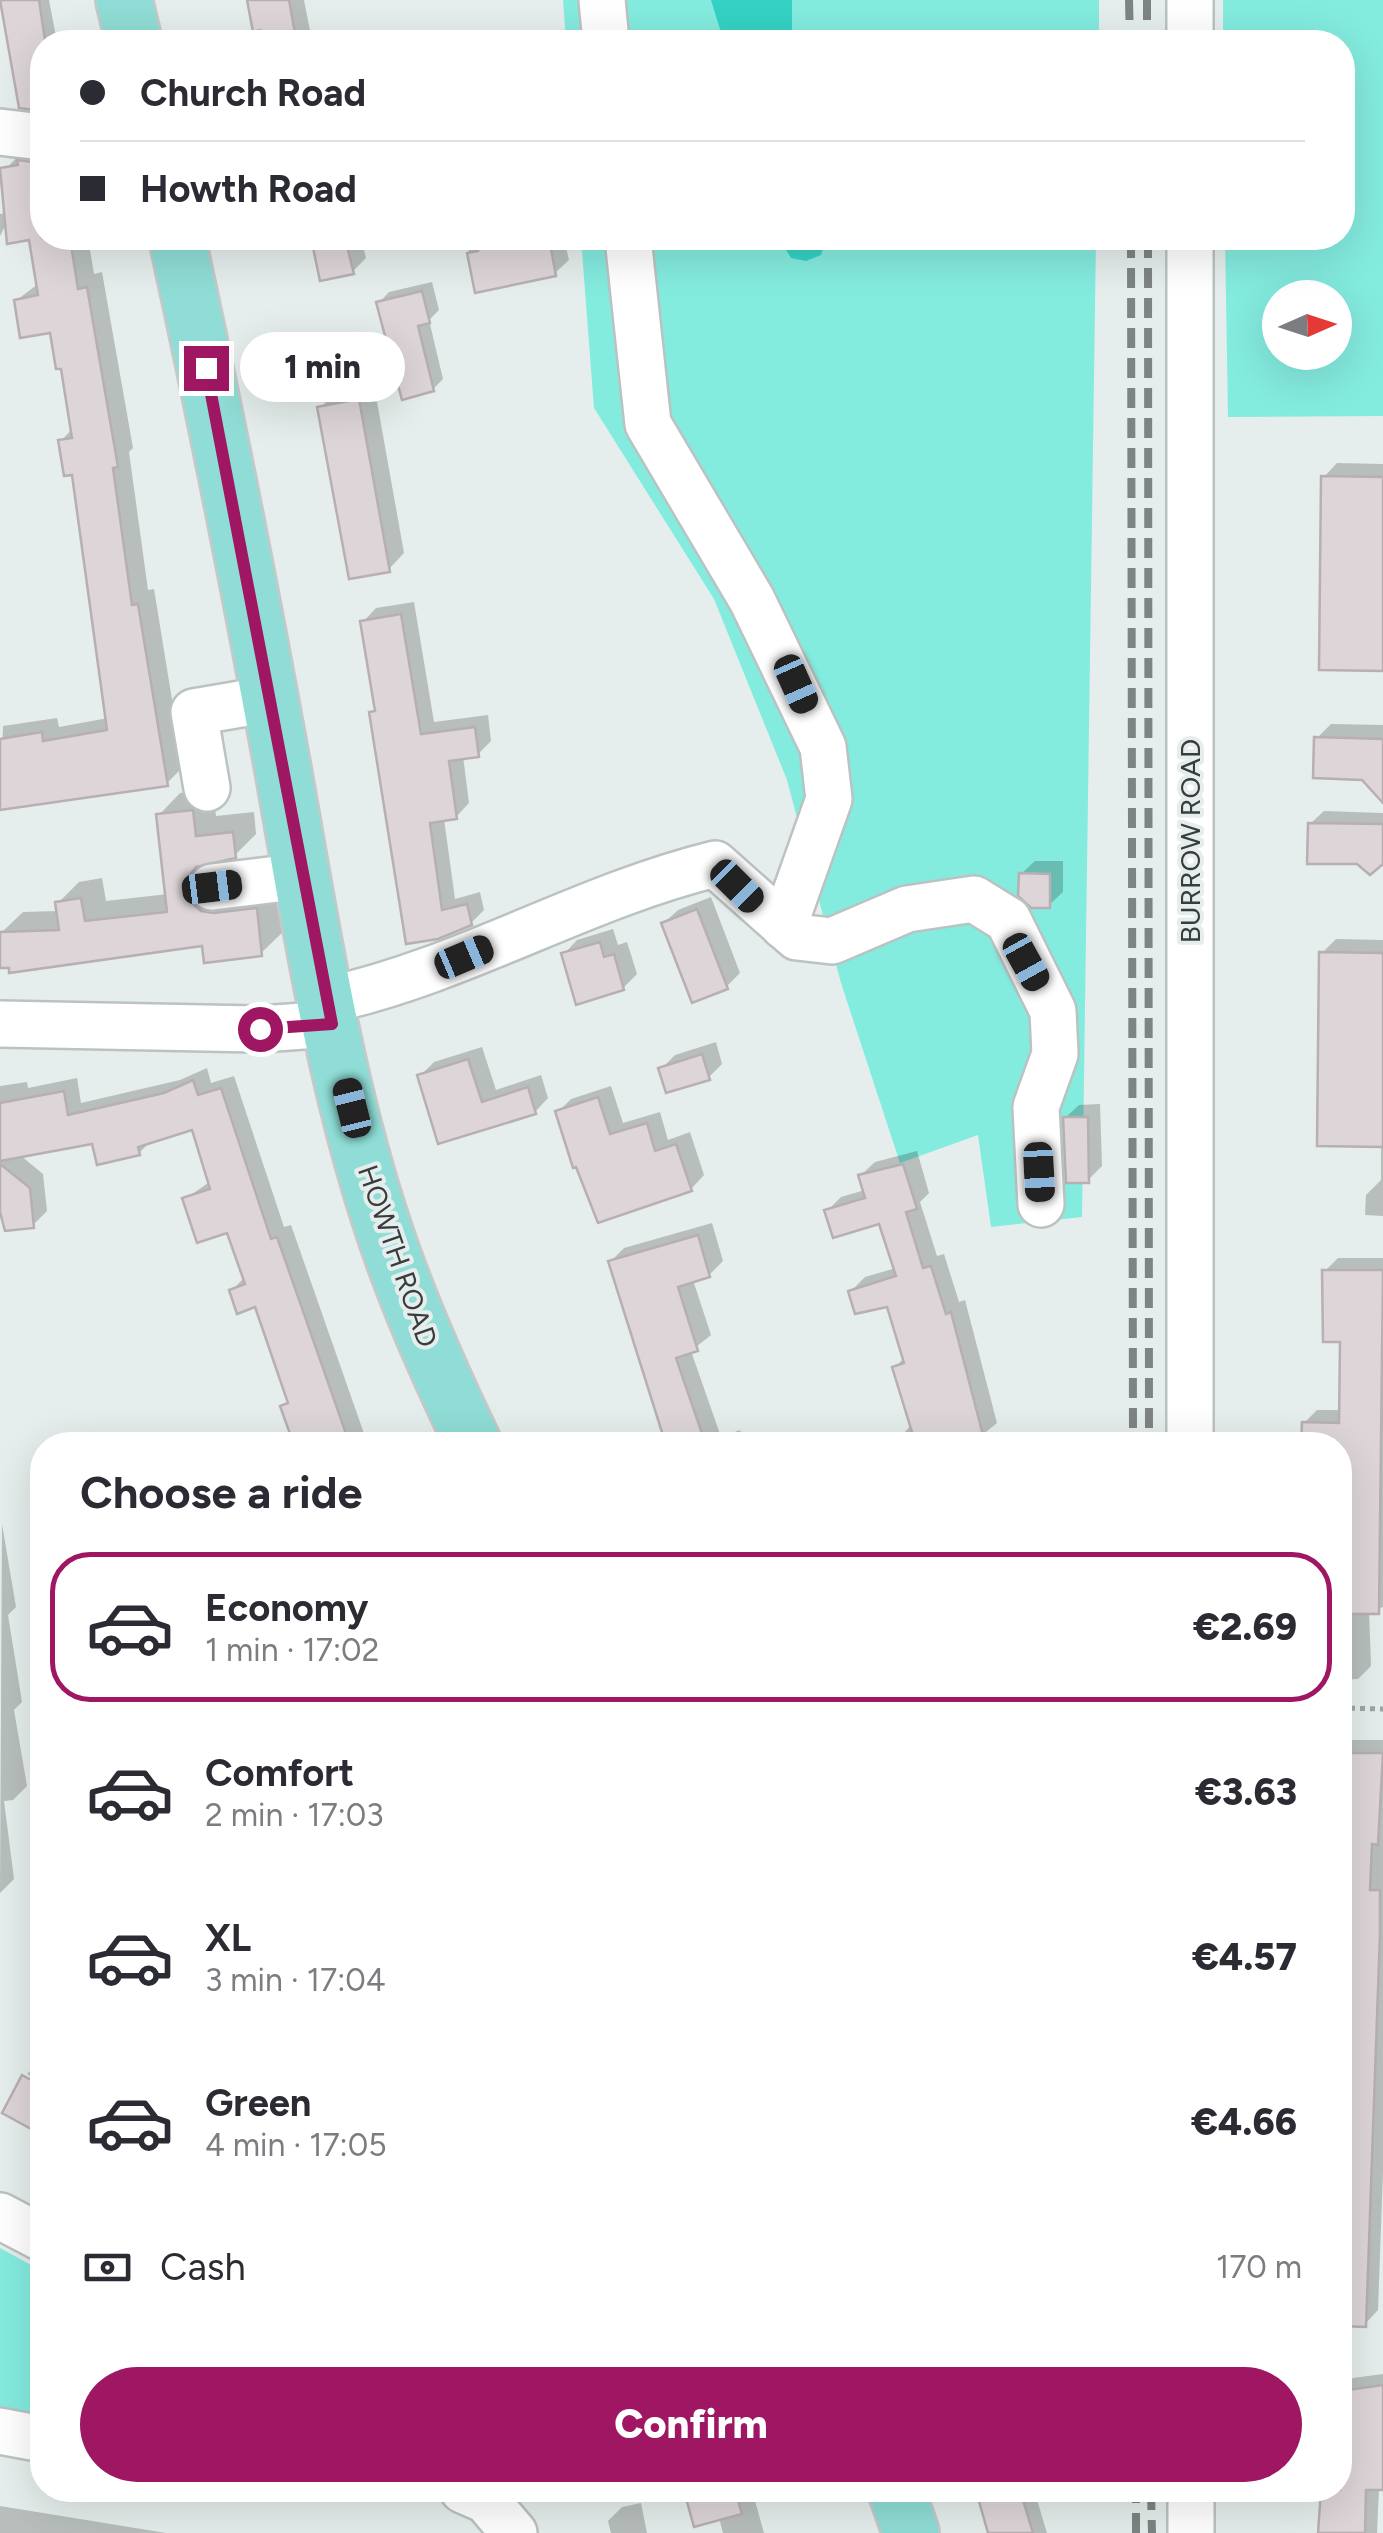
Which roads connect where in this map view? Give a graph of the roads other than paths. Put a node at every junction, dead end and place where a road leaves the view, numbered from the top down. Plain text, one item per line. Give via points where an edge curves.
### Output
1 (124, 0) edge
2 (602, 0) edge
3 (1190, 0) edge
4 (131, 30) edge
5 (605, 30) edge
6 (1190, 30) edge
7 (0, 132) edge
8 (30, 136) edge
9 (179, 250) edge
10 (629, 250) edge
11 (1190, 250) edge
12 (270, 700) junction
13 (208, 788) dead end
14 (302, 876) junction
15 (212, 887) dead end
16 (784, 926) junction
17 (330, 1012) junction
18 (0, 1024) edge
19 (1040, 1204) dead end
20 (468, 1432) edge
21 (1190, 1432) edge
22 (0, 2216) edge
23 (30, 2232) edge
24 (0, 2431) edge
25 (30, 2436) edge
26 (488, 2502) edge
27 (900, 2502) edge
28 (1191, 2502) edge
29 (514, 2533) edge
30 (910, 2533) edge
31 (1191, 2533) edge

1 - 4 main road
2 - 5 street
3 - 6 street
7 - 8 street
9 - 12 main road, HOWTH ROAD
10 - 16 street via 648,424 752,600 823,747 829,799
11 - 21 street, BURROW ROAD
12 - 13 street via 194,712
12 - 14 main road, HOWTH ROAD
14 - 15 street
14 - 17 main road, HOWTH ROAD
16 - 17 street via 715,864 658,878
16 - 19 street via 797,937 832,941 907,909 974,899 1008,920 1053,1011 1055,1054 1036,1107
17 - 18 street via 260,1029
17 - 20 main road, HOWTH ROAD via 378,1212 424,1342
22 - 23 street
24 - 25 street
26 - 29 street
27 - 30 main road
28 - 31 street

